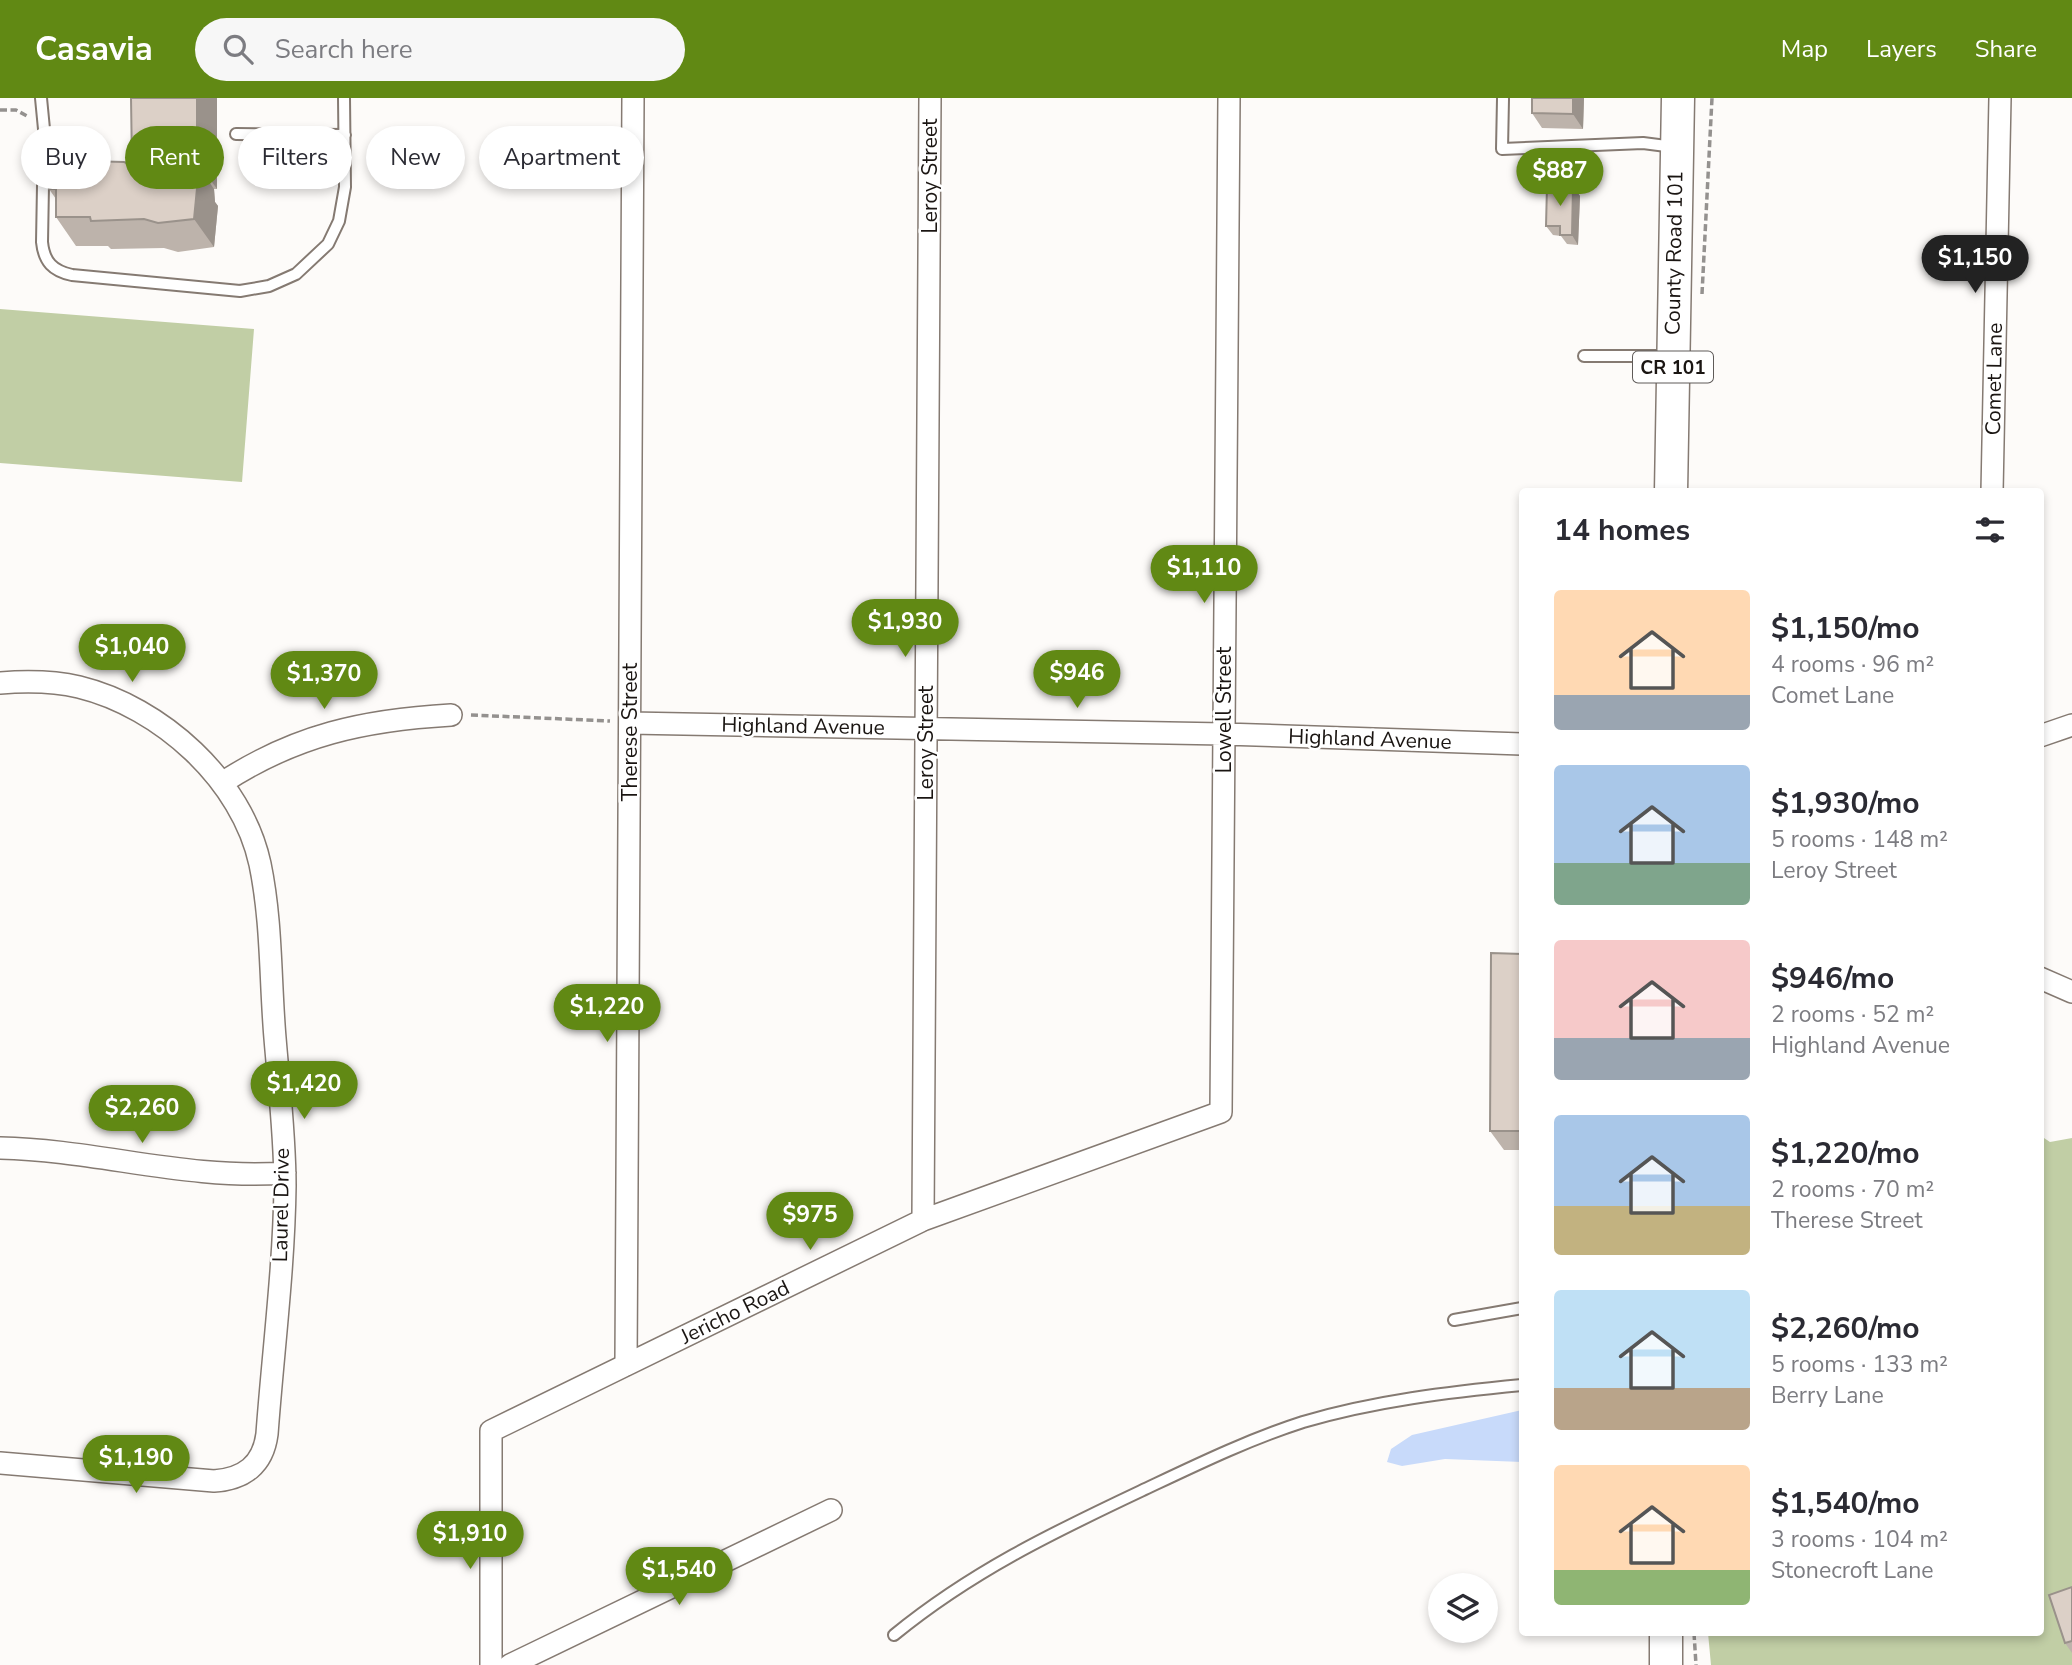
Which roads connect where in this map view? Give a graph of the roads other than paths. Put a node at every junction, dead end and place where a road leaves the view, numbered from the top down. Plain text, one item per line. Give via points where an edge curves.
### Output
1 (41, 98) edge
2 (344, 98) edge
3 (633, 98) edge
4 (930, 98) edge
5 (1228, 98) edge
6 (1678, 98) edge
7 (2000, 98) edge
8 (1503, 99) edge
9 (345, 126) edge
10 (1676, 148) junction
11 (343, 189) edge
12 (1584, 356) dead end
13 (1673, 356) junction
14 (1671, 488) edge
15 (1992, 488) edge
16 (0, 683) edge
17 (451, 715) road end
18 (630, 723) junction
19 (2072, 725) edge
20 (926, 729) junction
21 (1224, 734) junction
22 (2044, 735) edge
23 (1519, 744) edge
24 (222, 783) junction
25 (2044, 980) edge
26 (2072, 992) edge
27 (1221, 1112) joint
28 (0, 1148) edge
29 (285, 1173) junction
30 (923, 1220) junction
31 (1519, 1309) edge
32 (1454, 1320) dead end
33 (626, 1365) junction
34 (1519, 1385) edge
35 (0, 1462) edge
36 (831, 1510) dead end
37 (894, 1635) dead end
38 (1666, 1636) edge
39 (491, 1665) edge
40 (510, 1665) edge
41 (1666, 1665) edge

1 - 11 lane via 43,256 62,272 240,291 284,281 328,244 343,205
2 - 9 lane
3 - 18 street, Therese Street
4 - 20 street, Leroy Street
5 - 21 street, Lowell Street
6 - 10 main road, County Road 101 / CR 101
7 - 15 street, Comet Lane
8 - 10 lane via 1502,149 1643,143
10 - 13 main road, County Road 101 / CR 101
12 - 13 lane
13 - 14 main road, County Road 101 / CR 101
16 - 24 street via 36,681 79,687 122,702 178,740
17 - 24 street via 372,722 328,732 286,747
18 - 20 street, Highland Avenue
18 - 33 street, Therese Street
19 - 22 street
20 - 21 street, Highland Avenue
20 - 30 street, Leroy Street
21 - 23 street, Highland Avenue
21 - 27 street, Lowell Street
24 - 29 street, Laurel Drive via 260,861 266,898
25 - 26 street
27 - 30 street, Jericho Road
28 - 29 street via 66,1153 182,1172
29 - 35 street, Laurel Drive via 267,1434 265,1451 256,1465 230,1480 214,1481
30 - 33 street, Jericho Road
31 - 32 lane
33 - 39 street, Jericho Road via 491,1431
34 - 37 lane via 1384,1402 1303,1423 1219,1454 1006,1557
36 - 40 street
38 - 41 main road

